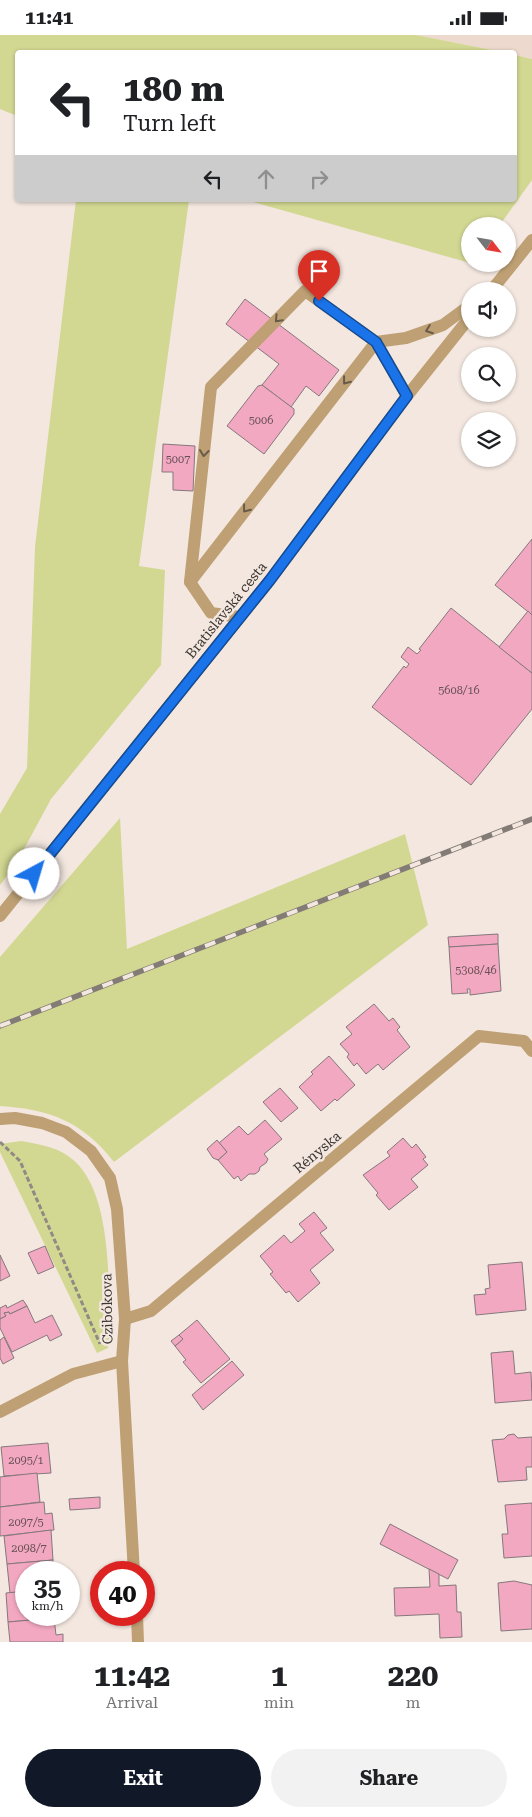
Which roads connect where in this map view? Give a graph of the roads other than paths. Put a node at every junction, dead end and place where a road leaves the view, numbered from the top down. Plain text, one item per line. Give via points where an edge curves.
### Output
1 (532, 240) edge
2 (498, 282) edge
3 (461, 312) edge
4 (461, 328) edge
5 (376, 342) junction
6 (407, 396) junction
7 (190, 581) junction
8 (240, 617) junction
9 (0, 916) edge
10 (532, 1051) edge
11 (0, 1119) edge
12 (124, 1319) junction
13 (122, 1361) junction
14 (0, 1412) edge
15 (133, 1561) edge
16 (137, 1626) edge
17 (138, 1642) edge

1 - 2 street
3 -> 5 street via 443,325 406,338
4 - 6 street, Bratislavská cesta
5 - 6 street
5 -> 7 street
5 -> 7 street via 305,291 211,387
6 - 8 street, Bratislavská cesta
7 - 8 street via 211,613
8 - 9 street, Bratislavská cesta
10 - 12 street, Rényska via 524,1041 479,1036 151,1311
11 - 12 street, Czibókova via 42,1123 66,1132 91,1151 110,1178 116,1209
12 - 13 street, Czibókova
13 - 14 street via 73,1374
13 - 15 street, Czibókova
16 - 17 street

